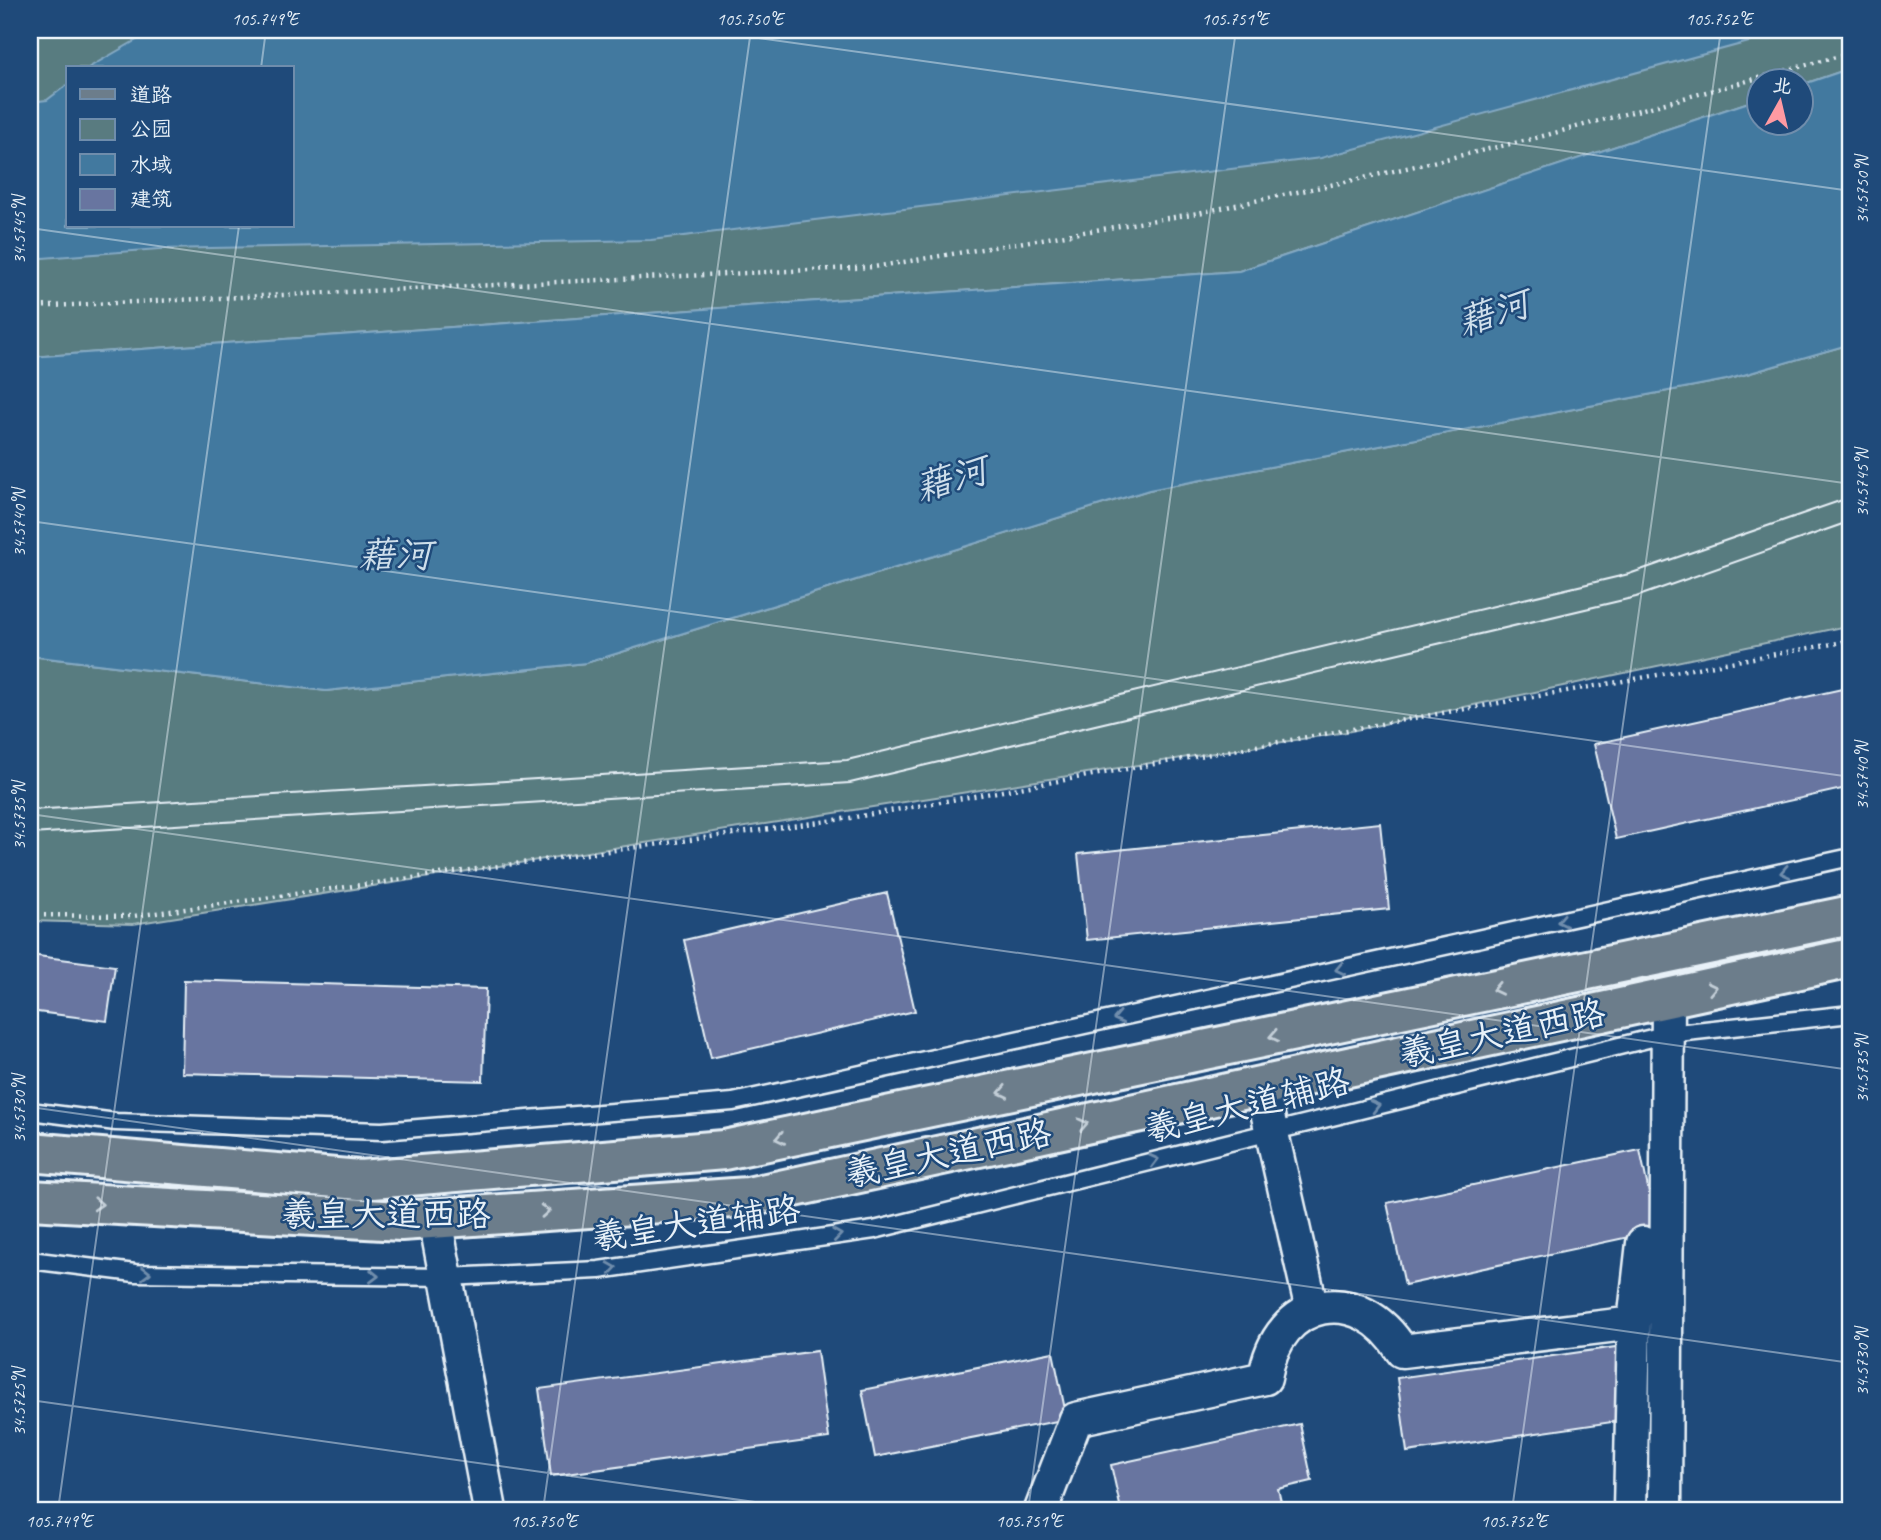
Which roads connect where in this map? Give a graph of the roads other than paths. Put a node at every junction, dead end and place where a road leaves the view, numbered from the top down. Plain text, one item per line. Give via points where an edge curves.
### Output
1 (1851, 857) edge
2 (1851, 915) edge
3 (1851, 958) edge
4 (1851, 1014) edge
5 (1668, 1016) junction
6 (1261, 1085) junction
7 (30, 1111) edge
8 (1272, 1131) junction
9 (30, 1152) edge
10 (30, 1200) edge
11 (435, 1219) junction
12 (1643, 1243) dead end
13 (30, 1260) edge
14 (446, 1277) junction
15 (1312, 1310) junction
16 (1634, 1324) junction
17 (490, 1510) edge
18 (1041, 1510) edge
19 (1630, 1510) edge
20 (1665, 1510) edge

1 -> 7 lane via 733,1102 382,1130 116,1122
2 -> 9 main road, 羲皇大道西路 via 724,1150 360,1180
5 -> 3 main road, 羲皇大道西路
4 - 5 lane, 羲皇大道辅路
5 - 6 main road, 羲皇大道西路
8 -> 5 lane, 羲皇大道辅路
5 - 20 street
6 - 8 street
11 -> 6 main road, 羲皇大道西路 via 748,1197
14 -> 8 lane, 羲皇大道辅路 via 599,1270 874,1230
8 - 15 street
10 -> 11 main road, 羲皇大道西路 via 401,1221
11 - 14 street
12 - 16 street
13 -> 14 lane, 羲皇大道辅路 via 135,1273
14 - 17 street
15 - 16 street via 1344,1308 1375,1318 1402,1351
15 - 18 street via 1278,1337 1265,1378 1076,1419
16 - 19 street

